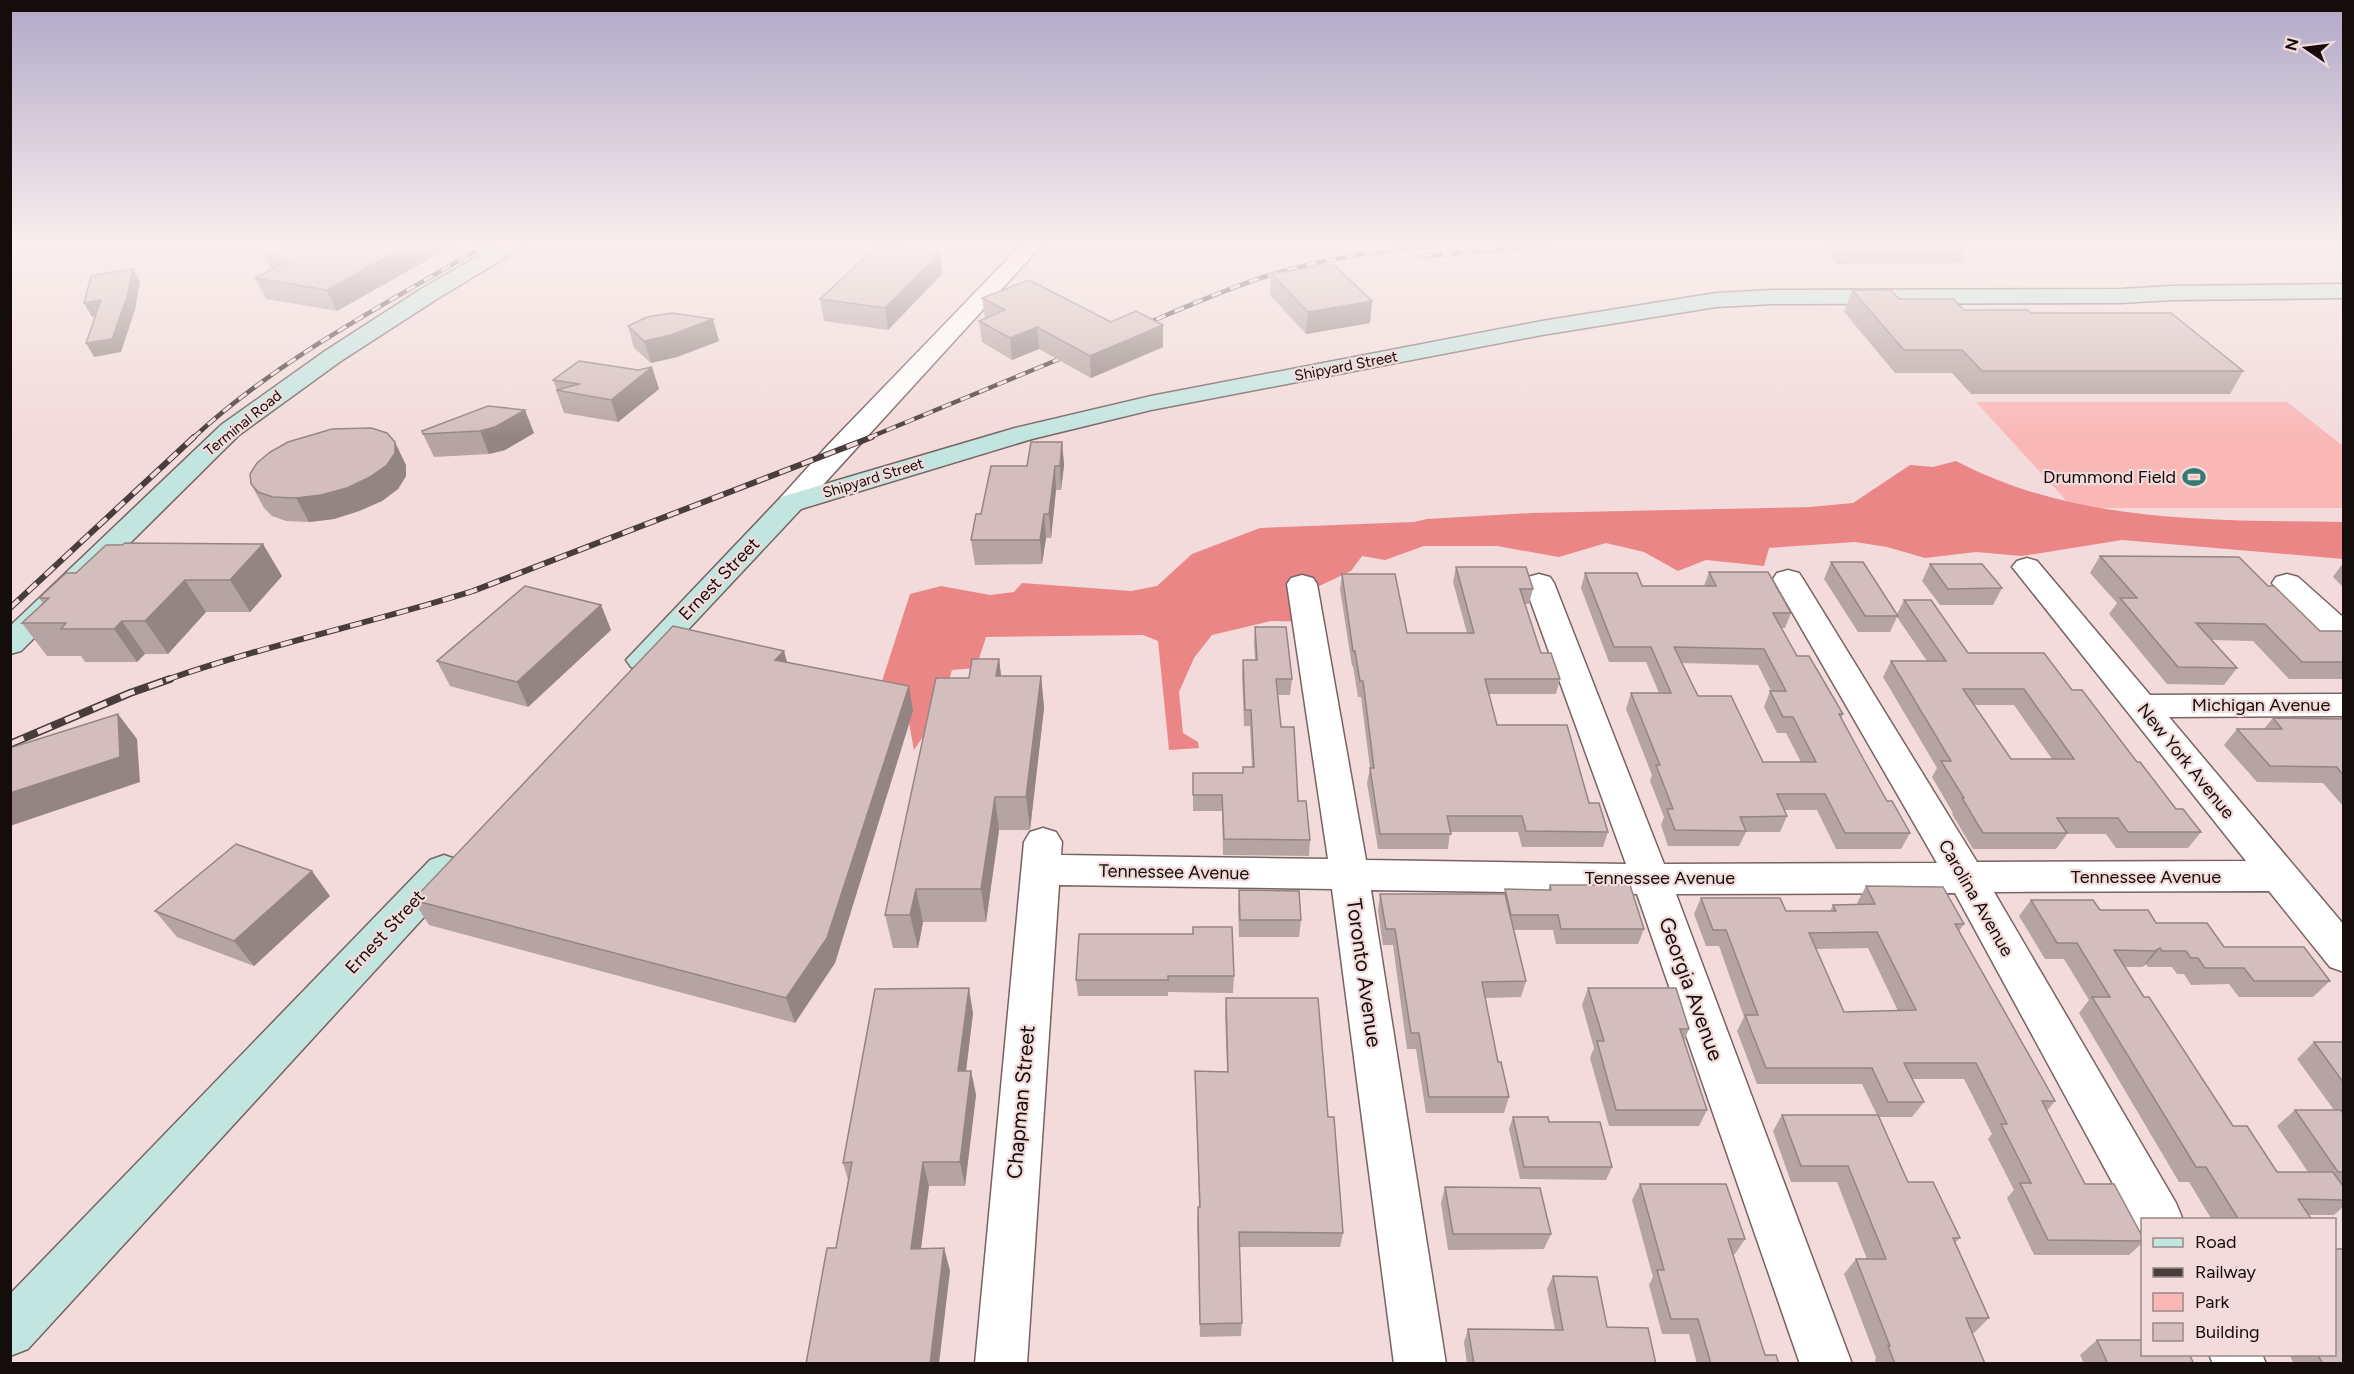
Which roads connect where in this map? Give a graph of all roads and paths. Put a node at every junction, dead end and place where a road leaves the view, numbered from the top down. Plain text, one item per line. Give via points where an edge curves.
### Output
1 (404, 310) edge
2 (971, 310) edge
3 (1653, 310) edge
4 (791, 503) junction
5 (2027, 567) dead end
6 (1788, 579) dead end
7 (2287, 582) dead end
8 (1539, 583) dead end
9 (1302, 584) dead end
10 (2343, 636) edge
11 (10, 644) edge
12 (616, 688) edge
13 (2343, 705) edge
14 (2142, 706) junction
15 (471, 841) edge
16 (1042, 856) joint
17 (1349, 874) junction
18 (2279, 876) junction
19 (1966, 878) junction
20 (1651, 879) junction
21 (2343, 955) edge
22 (2158, 1218) edge
23 (10, 1331) edge
24 (1001, 1364) edge
25 (1420, 1364) edge
26 (1826, 1364) edge

1 - 11 street, Terminal Road via 230,430
2 - 4 street, Ernest Street
3 - 4 street, Shipyard Street via 1151,403 1024,433
4 - 12 street, Ernest Street
5 - 14 street, New York Avenue
6 - 19 street, Carolina Avenue
7 - 10 street
8 - 20 street, Georgia Avenue
9 - 17 street, Toronto Avenue
13 - 14 street, Michigan Avenue
14 - 18 street, New York Avenue
15 - 23 street, Ernest Street
16 - 17 street, Tennessee Avenue
16 - 24 street, Chapman Street
17 - 20 street, Tennessee Avenue
17 - 25 street, Toronto Avenue
18 - 19 street, Tennessee Avenue
18 - 21 street, New York Avenue
19 - 20 street, Tennessee Avenue
19 - 22 street, Carolina Avenue
20 - 26 street, Georgia Avenue

